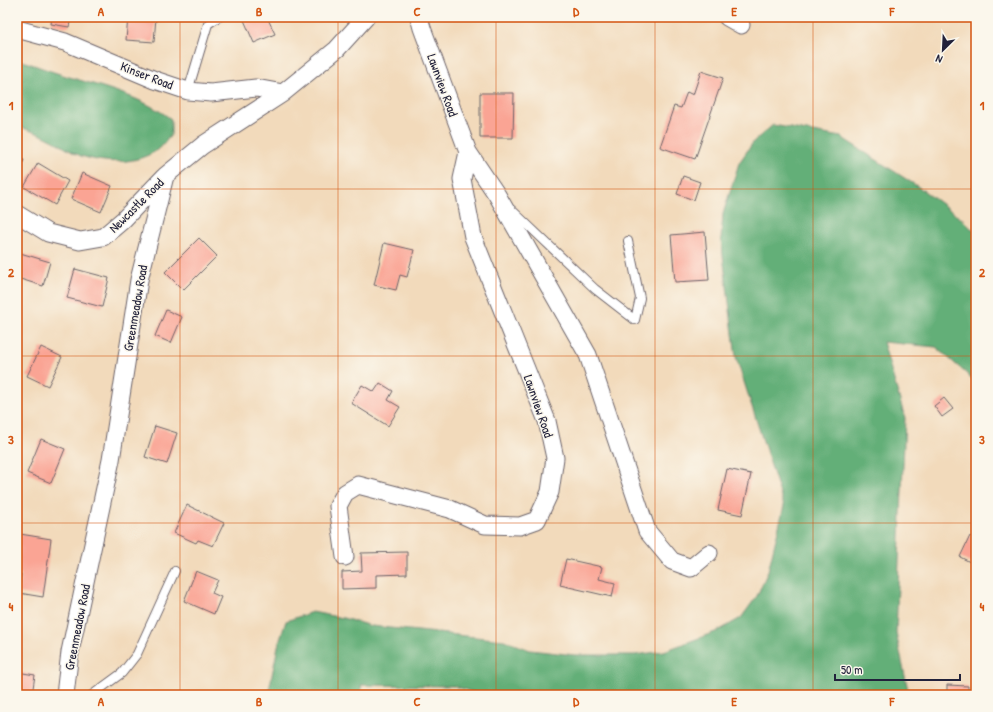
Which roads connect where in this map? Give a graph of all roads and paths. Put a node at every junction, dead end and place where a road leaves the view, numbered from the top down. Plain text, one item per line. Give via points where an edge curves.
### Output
1 (219, 17) edge
2 (366, 17) edge
3 (419, 17) edge
4 (17, 29) edge
5 (188, 90) junction
6 (282, 93) junction
7 (468, 152) junction
8 (165, 176) junction
9 (496, 195) junction
10 (17, 214) edge
11 (628, 242) dead end
12 (709, 553) dead end
13 (345, 557) dead end
14 (175, 571) dead end
15 (65, 695) edge
16 (92, 695) edge

1 - 5 lane via 208,24
2 - 6 street via 337,49
3 - 7 street, Lawnview Road
4 - 5 street, Kinser Road via 65,42 155,80
5 - 6 street, Kinser Road via 211,92 256,88
6 - 8 street via 202,145
7 - 9 street, Lawnview Road
7 - 13 street, Lawnview Road via 462,179 473,237 547,421 555,458 550,492 537,520 520,526 485,525 450,509 358,485 345,493 338,506
8 - 10 street, Newcastle Road via 103,237 80,241 48,233
8 - 15 street, Greenmeadow Road via 139,280 111,460 70,652
9 - 11 lane via 595,289 634,320 640,298
9 - 12 street, Lawnview Road via 588,355 647,531 672,561 691,568
14 - 16 lane via 137,654 122,673

